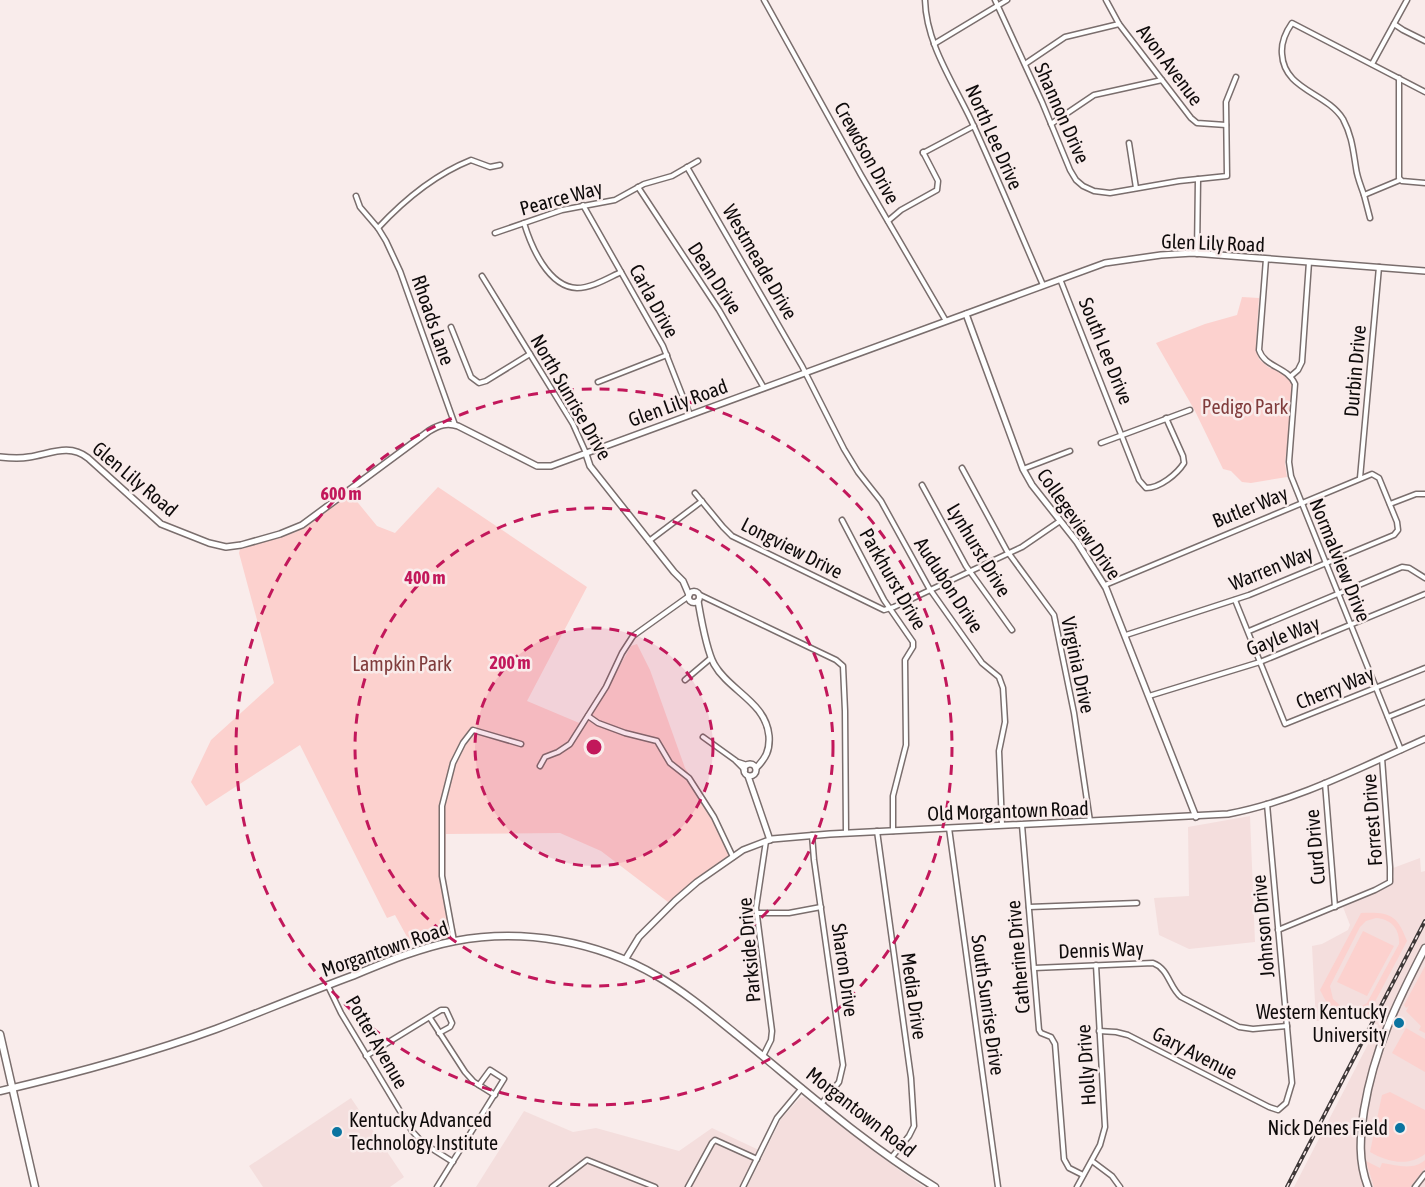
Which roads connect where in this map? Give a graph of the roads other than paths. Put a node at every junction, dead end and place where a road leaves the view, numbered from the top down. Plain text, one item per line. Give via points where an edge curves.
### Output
1 (925, 0) edge
2 (995, 0) edge
3 (1007, 0) edge
4 (1106, 0) edge
5 (1407, 0) edge
6 (766, 1) edge
7 (998, 7) junction
8 (1119, 24) junction
9 (1394, 24) junction
10 (1425, 41) edge
11 (934, 44) junction
12 (1025, 64) junction
13 (1372, 64) junction
14 (1236, 76) dead end
15 (1399, 78) junction
16 (1162, 80) junction
17 (1425, 92) edge
18 (1051, 124) junction
19 (1226, 125) junction
20 (974, 126) junction
21 (1128, 143) dead end
22 (698, 161) dead end
23 (500, 165) dead end
24 (687, 167) junction
25 (1197, 179) junction
26 (1400, 180) junction
27 (1425, 183) edge
28 (638, 187) junction
29 (1136, 188) junction
30 (1364, 195) junction
31 (356, 196) dead end
32 (583, 206) junction
33 (1370, 218) dead end
34 (888, 221) junction
35 (524, 223) junction
36 (378, 228) junction
37 (495, 233) dead end
38 (1197, 254) junction
39 (1266, 259) junction
40 (1309, 262) junction
41 (1379, 267) junction
42 (1425, 271) edge
43 (621, 272) junction
44 (482, 276) dead end
45 (1060, 279) junction
46 (1043, 285) junction
47 (966, 314) junction
48 (946, 321) junction
49 (451, 327) dead end
50 (530, 354) junction
51 (667, 355) junction
52 (806, 372) junction
53 (1291, 376) junction
54 (598, 382) dead end
55 (764, 388) junction
56 (1190, 410) dead end
57 (690, 415) junction
58 (1166, 418) junction
59 (455, 425) junction
60 (1122, 435) junction
61 (1101, 443) dead end
62 (1070, 451) dead end
63 (586, 454) junction
64 (0, 457) edge
65 (962, 468) dead end
66 (1023, 469) junction
67 (1360, 478) junction
68 (922, 485) dead end
69 (695, 493) dead end
70 (1425, 494) edge
71 (702, 501) junction
72 (1301, 502) junction
73 (1390, 504) junction
74 (842, 520) dead end
75 (1060, 521) junction
76 (649, 542) junction
77 (1010, 553) junction
78 (1326, 562) junction
79 (970, 572) junction
80 (1425, 578) edge
81 (1105, 585) junction
82 (930, 590) junction
83 (1338, 594) junction
84 (1425, 594) edge
85 (693, 598) junction
86 (1235, 600) junction
87 (890, 608) junction
88 (1350, 626) junction
89 (1012, 630) dead end
90 (1249, 631) junction
91 (1126, 635) junction
92 (711, 658) junction
93 (1260, 662) junction
94 (1425, 668) edge
95 (685, 680) dead end
96 (1375, 688) junction
97 (1149, 696) junction
98 (1425, 702) edge
99 (588, 716) junction
100 (1388, 717) junction
101 (703, 737) dead end
102 (1425, 739) edge
103 (521, 744) dead end
104 (1401, 750) junction
105 (1382, 758) junction
106 (540, 766) dead end
107 (750, 770) junction
108 (1325, 783) junction
109 (1267, 804) junction
110 (1196, 817) junction
111 (1090, 822) junction
112 (1022, 825) junction
113 (1002, 826) junction
114 (949, 828) junction
115 (877, 831) junction
116 (893, 831) junction
117 (846, 833) junction
118 (812, 835) junction
119 (768, 840) junction
120 (733, 857) junction
121 (1137, 903) dead end
122 (821, 907) junction
123 (1029, 907) junction
124 (1335, 907) junction
125 (757, 913) junction
126 (1278, 930) junction
127 (454, 941) junction
128 (1425, 948) edge
129 (625, 960) junction
130 (1096, 965) junction
131 (1034, 968) junction
132 (327, 985) junction
133 (430, 1018) junction
134 (1287, 1026) junction
135 (1099, 1031) junction
136 (439, 1033) junction
137 (0, 1034) edge
138 (366, 1056) junction
139 (763, 1056) junction
140 (479, 1085) junction
141 (13, 1088) junction
142 (803, 1088) junction
143 (0, 1091) edge
144 (495, 1095) junction
145 (822, 1103) junction
146 (1276, 1110) joint
147 (891, 1158) junction
148 (757, 1160) junction
149 (1092, 1160) junction
150 (453, 1162) junction
151 (1425, 1174) edge
152 (1083, 1176) junction
153 (35, 1187) edge
154 (437, 1187) edge
155 (552, 1187) edge
156 (655, 1187) edge
157 (688, 1187) edge
158 (743, 1187) edge
159 (935, 1187) edge
160 (998, 1187) edge
161 (1077, 1187) edge
162 (1120, 1187) edge
163 (1368, 1187) edge
164 (1414, 1187) edge

1 - 11 street, North Lee Drive
2 - 7 street, Shannon Drive
3 - 7 street
4 - 8 street, Avon Avenue
5 - 9 street
6 - 34 street, Crewdson Drive
7 - 11 street
7 - 12 street, Shannon Drive
8 - 12 street via 1065,37
8 - 16 street, Avon Avenue
9 - 10 street
9 - 13 street
11 - 20 street, North Lee Drive
12 - 18 street, Shannon Drive
13 - 15 street
13 - 30 street via 1292,23 1286,31 1282,63 1292,80 1338,111 1350,132
14 - 19 street via 1227,97
15 - 17 street
15 - 26 street
16 - 18 street via 1094,95
16 - 19 street, Avon Avenue via 1195,122
18 - 29 street, Shannon Drive via 1070,170 1083,186 1103,193
19 - 25 street, Shannon Drive via 1227,176
20 - 34 street via 923,153 938,181 937,190
20 - 46 street, North Lee Drive
21 - 29 street
22 - 24 street, Pearce Way
23 - 36 street via 490,167 471,160 452,167 397,207
24 - 28 street, Pearce Way via 668,178
24 - 52 street, Westmeade Drive
25 - 29 street, Shannon Drive
25 - 38 street
26 - 27 street
26 - 30 street
28 - 32 street, Pearce Way via 615,200
28 - 55 street, Dean Drive via 719,310
30 - 33 street
31 - 36 street, Rhoads Lane
32 - 35 street, Pearce Way
32 - 43 street, Carla Drive
34 - 48 street, Crewdson Drive
35 - 37 street, Pearce Way
35 - 43 street via 538,256 563,284 585,287
36 - 59 street, Rhoads Lane via 402,276
38 - 39 street, Glen Lily Road
38 - 45 street, Glen Lily Road via 1118,260
39 - 40 street, Glen Lily Road
39 - 53 street via 1259,350 1266,361
40 - 41 street, Glen Lily Road
40 - 53 street, Normalview Drive via 1302,362
41 - 42 street, Glen Lily Road
41 - 67 street, Durbin Drive
43 - 51 street, Carla Drive
44 - 50 street, North Sunrise Drive
45 - 46 street, Glen Lily Road
45 - 60 street, South Lee Drive
46 - 47 street, Glen Lily Road
47 - 48 street, Glen Lily Road
47 - 66 street, Collegeview Drive
48 - 52 street, Glen Lily Road
49 - 50 street via 471,377 479,383
50 - 63 street, North Sunrise Drive via 573,424
51 - 54 street
51 - 57 street, Carla Drive
52 - 55 street, Glen Lily Road
52 - 82 street, Audubon Drive via 844,449 881,501
53 - 72 street, Normalview Drive via 1295,387 1289,468
55 - 57 street, Glen Lily Road
56 - 58 street
57 - 63 street, Glen Lily Road
58 - 60 street
58 - 60 street, South Lee Drive via 1184,463 1152,488 1140,483
59 - 63 street, Glen Lily Road via 537,466 551,466
59 - 64 street, Glen Lily Road via 444,424 429,431 302,525 230,547 165,527 76,450
60 - 61 street
62 - 66 street
63 - 76 street, North Sunrise Drive via 590,466
65 - 77 street, Virginia Drive
66 - 75 street, Collegeview Drive
67 - 72 street, Butler Way
67 - 73 street via 1378,476
68 - 79 street, Lynhurst Drive
69 - 71 street, Longview Drive
70 - 73 street
71 - 76 street
71 - 87 street, Longview Drive via 735,538 874,607
72 - 78 street, Normalview Drive
72 - 81 street, Butler Way
73 - 78 street, Warren Way via 1398,523 1396,534
74 - 87 street, Parkhurst Drive
75 - 77 street
75 - 81 street, Collegeview Drive
76 - 85 street, North Sunrise Drive
77 - 79 street
77 - 111 street, Virginia Drive via 1056,618
78 - 83 street, Normalview Drive
78 - 86 street, Warren Way
79 - 82 street
79 - 89 street, Lynhurst Drive
80 - 83 street via 1402,567
81 - 91 street, Collegeview Drive
82 - 87 street
82 - 113 street, Audubon Drive via 982,663 1001,680 1005,718 999,751
83 - 88 street, Normalview Drive
83 - 90 street
84 - 88 street, Gayle Way
85 - 92 street, North Sunrise Drive
85 - 99 street via 635,633
85 - 117 street via 707,599 843,666
86 - 90 street
86 - 91 street, Warren Way
87 - 116 street, Parkhurst Drive via 913,643 904,660 906,745 893,796
88 - 93 street, Gayle Way
88 - 96 street, Normalview Drive
90 - 93 street
91 - 97 street, Collegeview Drive
92 - 95 street
92 - 107 street via 766,719 769,747 762,761
93 - 96 street, Cherry Way via 1285,724
93 - 97 street, Gayle Way
94 - 96 street, Cherry Way
96 - 100 street, Normalview Drive
97 - 110 street, Collegeview Drive
98 - 100 street
99 - 106 street via 570,744 545,757
99 - 120 street via 625,733 657,741 714,817
100 - 104 street, Normalview Drive
101 - 107 street
102 - 104 street, Old Morgantown Road
103 - 127 street via 473,730 448,776 442,806 442,876
104 - 105 street, Old Morgantown Road
105 - 108 street, Old Morgantown Road
105 - 124 street, Forrest Drive via 1390,880 1379,889
107 - 119 street, Parkside Drive
108 - 109 street, Old Morgantown Road
108 - 124 street, Curd Drive
109 - 110 street, Old Morgantown Road
109 - 126 street, Johnson Drive
110 - 111 street, Old Morgantown Road
111 - 112 street, Old Morgantown Road
112 - 113 street, Old Morgantown Road
112 - 123 street, Catherine Drive
113 - 114 street, Old Morgantown Road
114 - 116 street, Old Morgantown Road
114 - 160 street, South Sunrise Drive
115 - 116 street, Old Morgantown Road
115 - 117 street, Old Morgantown Road
115 - 147 street, Media Drive via 914,1126
117 - 118 street, Old Morgantown Road
118 - 119 street, Old Morgantown Road
118 - 122 street, Sharon Drive
119 - 120 street, Old Morgantown Road
119 - 125 street, Parkside Drive
120 - 129 street, Old Morgantown Road via 670,906 639,937
121 - 123 street
122 - 125 street
122 - 145 street, Sharon Drive via 843,1065 839,1082
123 - 131 street, Catherine Drive
124 - 126 street
125 - 139 street, Parkside Drive via 772,1031
126 - 134 street, Johnson Drive
127 - 129 main road, Morgantown Road via 534,937 582,946
127 - 132 main road, Morgantown Road
128 - 163 main road via 1388,1023 1371,1074 1360,1144
129 - 139 main road, Morgantown Road via 675,987
130 - 131 street, Dennis Way
130 - 134 street, Dennis Way via 1153,963 1164,970 1181,997 1234,1026
130 - 135 street, Holly Drive
131 - 152 street, Catherine Drive via 1039,1030 1055,1044 1064,1159
132 - 138 street, Potter Avenue
132 - 141 main road, Morgantown Road via 176,1043
133 - 136 street
133 - 136 street via 441,1010 448,1012 452,1025
133 - 138 street
134 - 146 street, Johnson Drive via 1292,1087 1284,1106
135 - 146 street, Gary Avenue via 1128,1035
135 - 149 street, Holly Drive via 1105,1127
136 - 140 street via 465,1072
137 - 141 main road
138 - 150 street, Potter Avenue via 415,1135
139 - 142 main road, Morgantown Road
140 - 144 street
140 - 144 street via 490,1070 503,1077
141 - 143 main road, Morgantown Road
141 - 153 main road
142 - 145 main road, Morgantown Road
142 - 148 street via 777,1118
144 - 150 street
145 - 147 main road, Morgantown Road
147 - 159 main road, Morgantown Road
148 - 157 street via 715,1140
148 - 158 street
149 - 152 street, Holly Drive
149 - 162 street
150 - 154 street
151 - 164 street
152 - 161 street, Holly Drive
155 - 156 street via 587,1160

